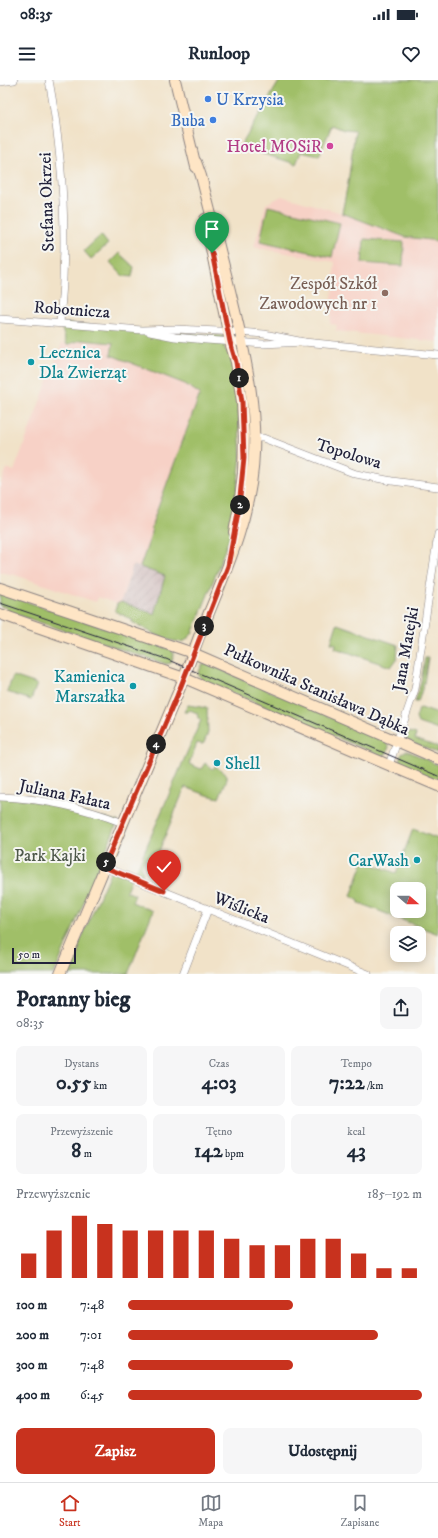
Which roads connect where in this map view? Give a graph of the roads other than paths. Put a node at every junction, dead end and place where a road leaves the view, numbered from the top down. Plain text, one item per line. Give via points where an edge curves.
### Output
1 (14, 80) edge
2 (49, 80) edge
3 (175, 80) edge
4 (0, 82) edge
5 (196, 162) junction
6 (0, 319) edge
7 (60, 323) junction
8 (142, 330) junction
9 (228, 331) junction
10 (240, 332) junction
11 (230, 342) junction
12 (304, 342) junction
13 (242, 343) junction
14 (438, 355) edge
15 (254, 438) junction
16 (438, 487) edge
17 (438, 534) edge
18 (228, 566) junction
19 (0, 588) edge
20 (0, 614) edge
21 (193, 653) junction
22 (184, 678) junction
23 (398, 742) junction
24 (438, 760) edge
25 (389, 765) junction
26 (438, 786) edge
27 (0, 797) edge
28 (123, 823) junction
29 (104, 867) junction
30 (208, 909) junction
31 (60, 974) edge
32 (182, 974) edge
33 (368, 974) edge

1 - 4 street
2 - 7 street, Stefana Okrzei via 58,137 64,207
3 - 5 main road
5 - 9 main road
5 - 10 main road
6 - 7 street, Robotnicza
7 - 8 street, Robotnicza
8 - 9 street, Robotnicza
8 - 11 street, Robotnicza via 175,337
9 - 10 street, Robotnicza
9 - 11 main road
10 - 12 street, Robotnicza
10 - 13 main road
11 - 13 street, Robotnicza
11 - 18 main road via 240,390 244,458 242,490
12 - 13 street, Robotnicza
12 - 14 street, Robotnicza
13 - 15 main road via 253,403
15 - 16 street, Topolowa via 263,438 356,474
15 - 18 main road via 250,494
17 - 23 street, Jana Matejki via 415,689
18 - 21 main road
19 - 21 main road, Pułkownika Stanisława Dąbka
20 - 22 main road
21 - 22 main road
21 - 23 main road, Pułkownika Stanisława Dąbka
22 - 25 main road
22 - 28 main road
23 - 24 main road, Pułkownika Stanisława Dąbka
23 - 25 street, Jana Matejki
25 - 26 main road
27 - 28 street, Juliana Fałata via 53,803 106,816
28 - 29 main road
29 - 30 street, Wiślicka
29 - 31 main road
30 - 32 street
30 - 33 street, Wiślicka

